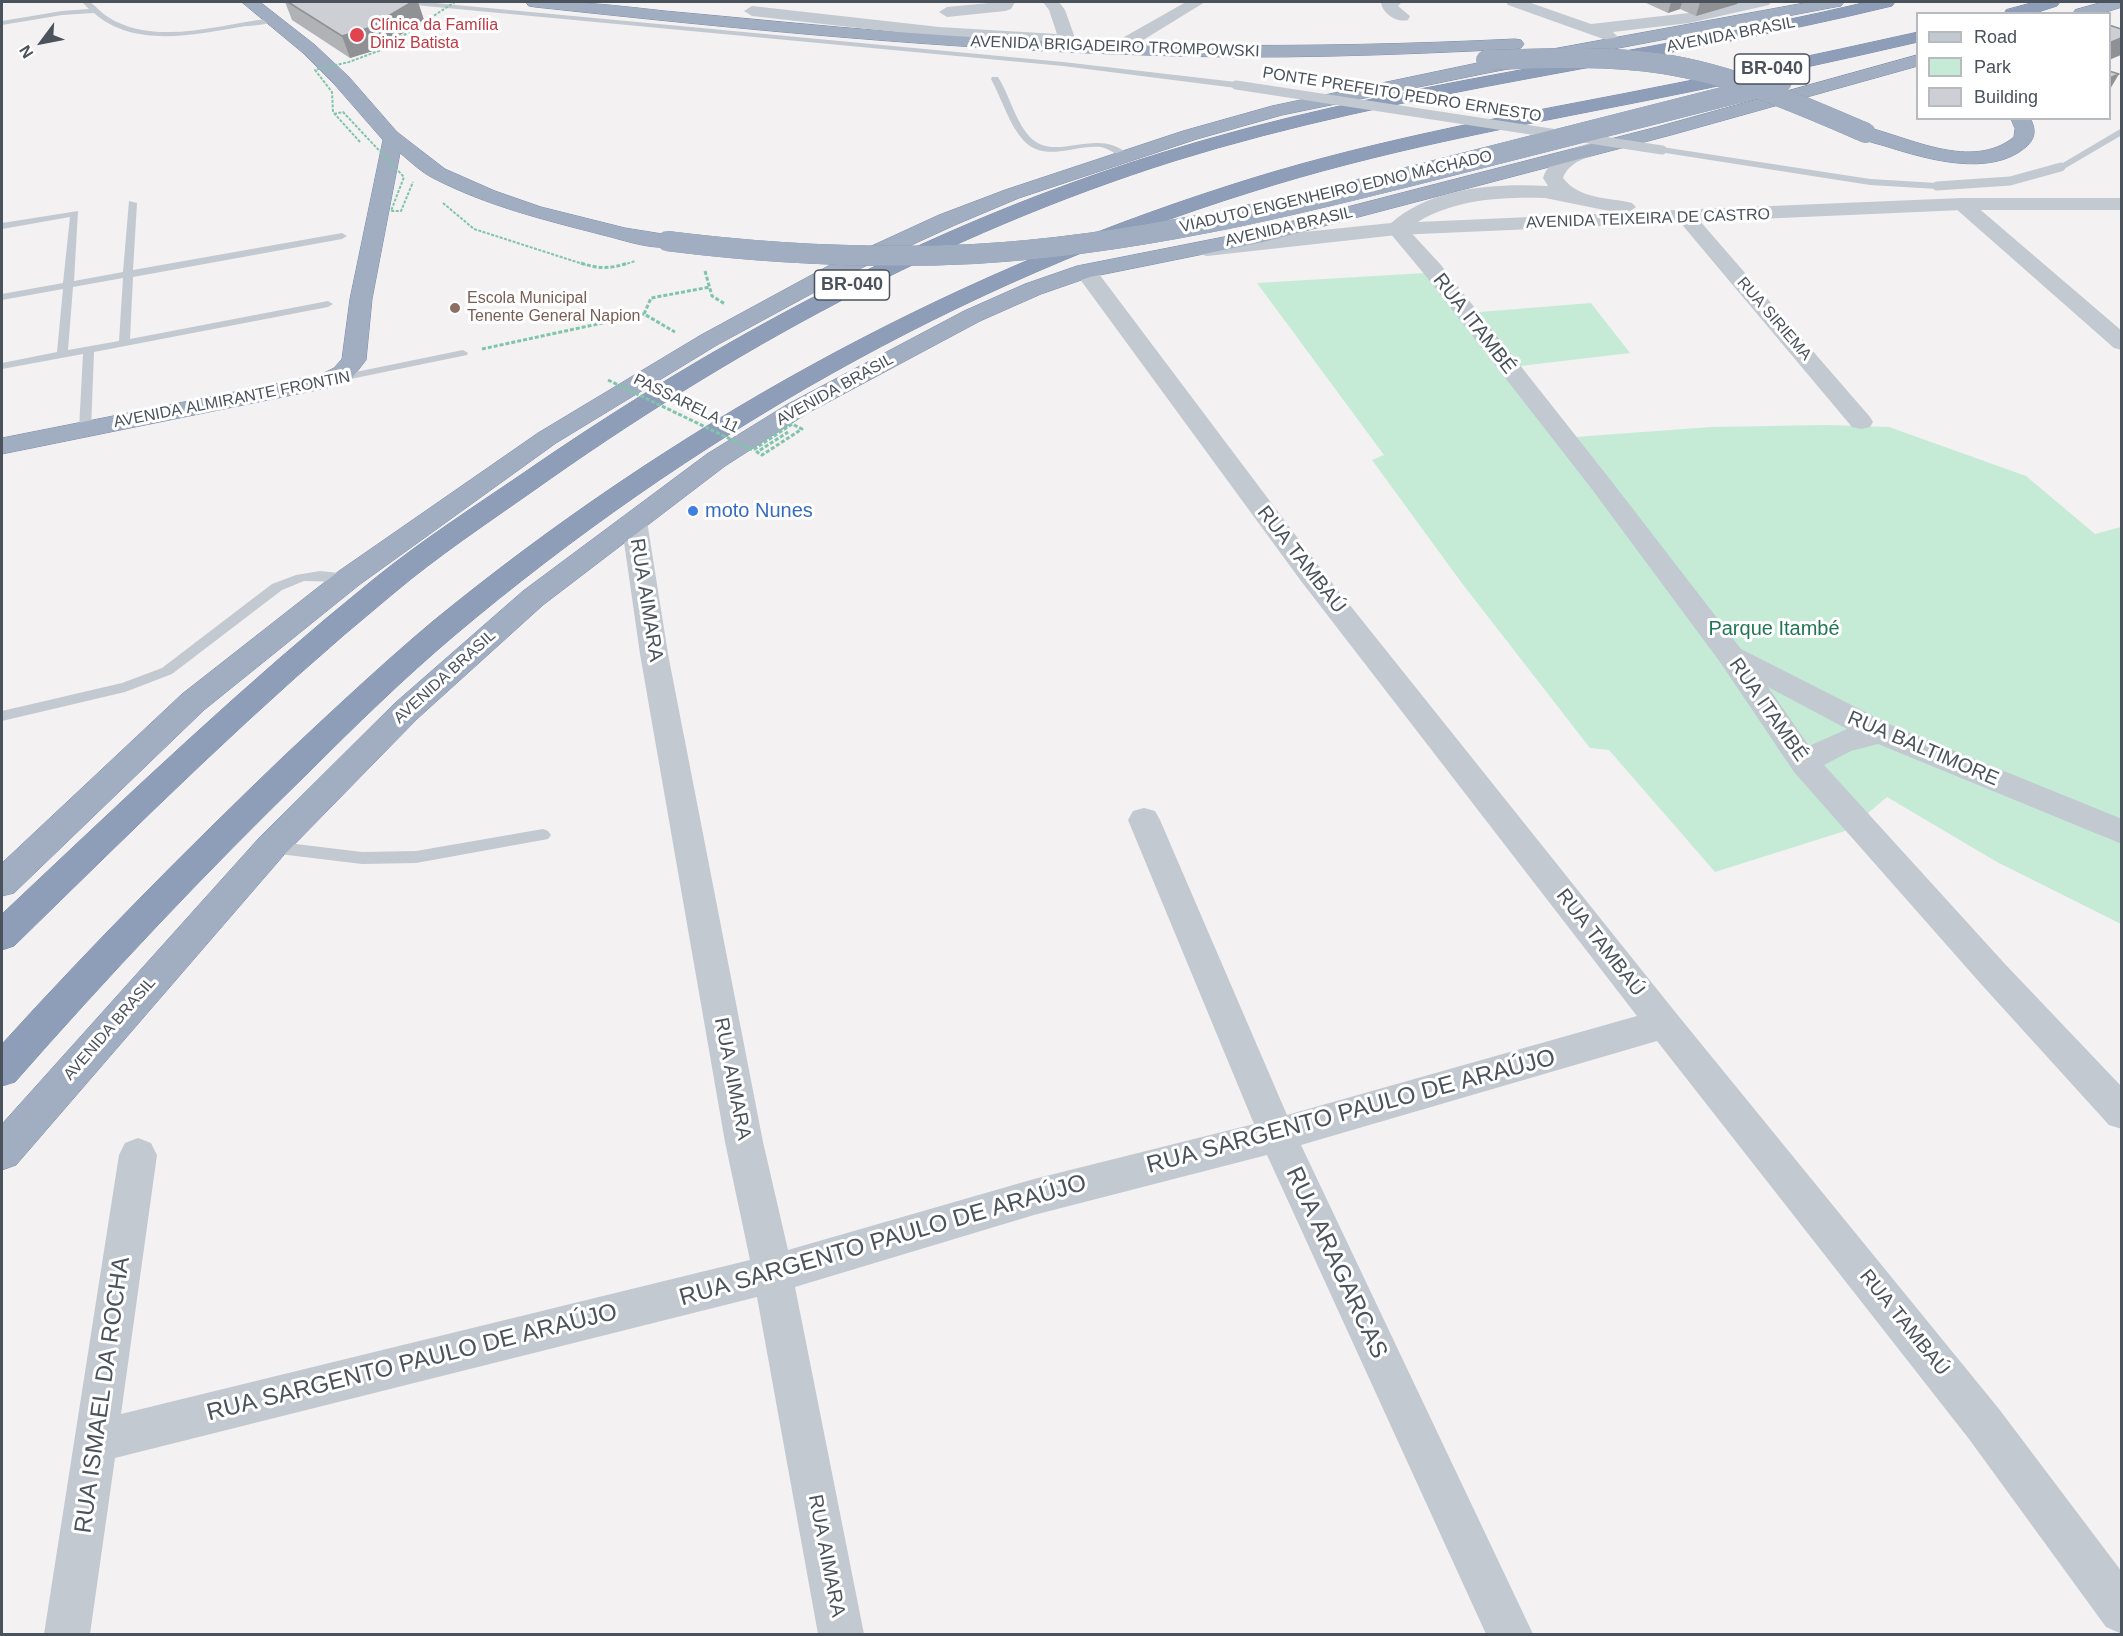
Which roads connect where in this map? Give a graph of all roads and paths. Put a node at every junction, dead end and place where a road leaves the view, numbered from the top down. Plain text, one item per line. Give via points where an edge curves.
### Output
1 (86, 2) edge
2 (404, 2) edge
3 (455, 2) edge
4 (825, 2) edge
5 (1007, 2) edge
6 (1197, 2) edge
7 (1514, 2) edge
8 (1763, 2) edge
9 (1835, 2) edge
10 (1886, 2) edge
11 (2051, 2) edge
12 (2077, 2) edge
13 (2118, 2) edge
14 (1059, 4) edge
15 (1660, 6) dead end
16 (944, 7) edge
17 (260, 8) edge
18 (531, 8) edge
19 (396, 9) edge
20 (883, 10) dead end
21 (94, 11) junction
22 (748, 12) edge
23 (2018, 12) edge
24 (2046, 12) edge
25 (2087, 12) edge
26 (2, 23) edge
27 (1698, 24) junction
28 (835, 26) junction
29 (1591, 29) junction
30 (893, 32) junction
31 (939, 32) junction
32 (1609, 36) junction
33 (1916, 38) edge
34 (1072, 44) junction
35 (1005, 45) junction
36 (1916, 45) edge
37 (1116, 49) junction
38 (1916, 51) edge
39 (1916, 60) edge
40 (1302, 69) dead end
41 (995, 78) dead end
42 (1787, 80) junction
43 (1916, 80) edge
44 (1826, 87) junction
45 (334, 114) junction
46 (2022, 121) edge
47 (2121, 131) edge
48 (1190, 135) junction
49 (393, 139) junction
50 (360, 142) dead end
51 (1605, 146) junction
52 (1125, 156) junction
53 (414, 183) dead end
54 (2121, 186) edge
55 (1579, 198) junction
56 (1452, 199) junction
57 (441, 202) dead end
58 (132, 203) dead end
59 (1962, 204) junction
60 (2121, 204) edge
61 (1686, 217) junction
62 (2, 226) edge
63 (1469, 226) junction
64 (1397, 229) junction
65 (342, 236) dead end
66 (1176, 252) junction
67 (643, 262) dead end
68 (704, 269) dead end
69 (1085, 271) junction
70 (128, 274) junction
71 (68, 285) junction
72 (710, 287) junction
73 (2, 297) edge
74 (328, 304) dead end
75 (729, 307) dead end
76 (124, 342) junction
77 (2121, 344) edge
78 (89, 349) junction
79 (463, 353) joint
80 (62, 354) junction
81 (2, 366) edge
82 (608, 380) dead end
83 (327, 381) junction
84 (1861, 422) dead end
85 (86, 429) junction
86 (788, 432) dead end
87 (2, 446) edge
88 (634, 521) junction
89 (349, 578) junction
90 (1730, 655) junction
91 (2, 716) edge
92 (1880, 733) junction
93 (1806, 764) junction
94 (1144, 820) dead end
95 (2121, 832) edge
96 (543, 835) dead end
97 (271, 847) junction
98 (2, 884) edge
99 (2, 936) edge
100 (1664, 1024) junction
101 (2, 1070) edge
102 (2121, 1113) edge
103 (1276, 1135) junction
104 (2, 1152) edge
105 (138, 1155) dead end
106 (773, 1274) junction
107 (97, 1441) junction
108 (2121, 1611) edge
109 (67, 1635) edge
110 (841, 1635) edge
111 (1510, 1635) edge

1 - 21 lane
2 - 18 lane
3 - 45 path, bridge via 381,50 315,70 332,92
4 - 28 street
5 - 16 street via 996,8
6 - 37 street
7 - 29 street
8 - 27 street, AVENIDA BRASIL
9 - 27 highway, AVENIDA BRASIL
10 - 99 highway, AVENIDA BRASIL / BR-040 via 1595,62 1448,87 1276,126 1087,183 956,236 831,295 574,448 388,583 196,750
11 - 23 highway
12 - 24 highway
13 - 25 highway
14 - 34 street
15 - 27 street
16 - 31 street
17 - 21 lane via 184,32 144,34 118,27
17 - 49 highway via 317,57
18 - 19 lane
18 - 22 highway, AVENIDA BRIGADEIRO TROMPOWSKI
18 - 47 lane, PONTE PREFEITO PEDRO ERNESTO, bridge via 790,39 1170,76 1838,177 1936,186 2010,181 2061,167
20 - 30 street
21 - 26 lane
22 - 28 highway, AVENIDA BRIGADEIRO TROMPOWSKI
27 - 29 street, AVENIDA BRASIL
27 - 32 highway, AVENIDA BRIGADEIRO TROMPOWSKI
27 - 48 highway, AVENIDA BRASIL via 1290,108
28 - 30 highway, AVENIDA BRIGADEIRO TROMPOWSKI
29 - 32 street
30 - 31 street
30 - 35 highway, AVENIDA BRIGADEIRO TROMPOWSKI
31 - 34 street
32 - 37 highway, AVENIDA BRIGADEIRO TROMPOWSKI via 1424,50 1322,53
33 - 101 highway, AVENIDA BRASIL / BR-040 via 1479,128 1366,153 1243,187 1106,233 1014,272 823,367 674,458 585,519 445,627 210,846
34 - 35 highway, AVENIDA BRIGADEIRO TROMPOWSKI
34 - 37 highway, AVENIDA BRIGADEIRO TROMPOWSKI
35 - 40 highway via 1114,60
36 - 42 highway
38 - 42 highway, VIADUTO ENGENHEIRO EDNO MACHADO
39 - 44 highway, AVENIDA BRASIL
41 - 52 lane via 1028,140 1038,147 1096,144 1112,147
42 - 49 highway, VIADUTO ENGENHEIRO EDNO MACHADO, bridge via 1215,224 1094,243 998,252 888,256 770,253 667,241 591,226 488,195 438,173
43 - 44 highway via 1886,79
44 - 51 highway, AVENIDA BRASIL
45 - 50 path, bridge
45 - 53 path, bridge via 343,112 404,177 391,211 402,211
46 - 48 highway, bridge via 2025,135 2010,149 1994,154 1949,156 1893,143 1748,85 1665,64 1563,57 1383,70 1229,117
48 - 52 highway, AVENIDA BRASIL
49 - 83 highway via 361,299 354,360 343,374
51 - 55 street, AVENIDA TEIXEIRA DE CASTRO via 1564,160 1554,171 1556,184
51 - 66 highway, AVENIDA BRASIL via 1320,220
52 - 89 highway, AVENIDA BRASIL via 947,220 798,291 547,438
54 - 55 street, AVENIDA TEIXEIRA DE CASTRO via 1629,207
55 - 56 street via 1544,191
56 - 63 street via 1442,206 1442,214 1454,223
56 - 64 street via 1421,211
57 - 67 path via 474,229 596,268
58 - 70 lane
59 - 60 street, AVENIDA TEIXEIRA DE CASTRO
59 - 61 street, AVENIDA TEIXEIRA DE CASTRO
59 - 77 street
61 - 63 street, AVENIDA TEIXEIRA DE CASTRO
61 - 84 street, RUA SIRIEMA
62 - 71 lane via 75,213
63 - 64 street, AVENIDA TEIXEIRA DE CASTRO
64 - 66 street, AVENIDA TEIXEIRA DE CASTRO
64 - 90 street, RUA ITAMBÉ via 1600,483
65 - 70 lane
66 - 69 highway, AVENIDA BRASIL
68 - 72 path
69 - 88 highway, AVENIDA BRASIL via 972,316 797,409 716,460
69 - 100 street, RUA TAMBAÚ via 1311,575
70 - 71 lane
70 - 76 lane
71 - 73 lane
71 - 80 lane
72 - 75 path via 712,296
72 - 79 path via 651,298 644,314
74 - 76 lane
76 - 78 lane
78 - 80 lane
78 - 85 lane
79 - 83 lane, AVENIDA ALMIRANTE FRONTIN
80 - 81 lane
82 - 86 path, PASSARELA 11, bridge via 753,450 792,424 802,429 762,455 757,452
83 - 85 highway, AVENIDA ALMIRANTE FRONTIN
85 - 87 highway, AVENIDA ALMIRANTE FRONTIN
88 - 97 highway, AVENIDA BRASIL via 533,598 406,711
88 - 106 street, RUA AIMARA via 703,921
89 - 91 lane via 310,574 294,578 167,671 124,687
89 - 98 highway, AVENIDA BRASIL via 193,702
90 - 92 street, RUA BALTIMORE
90 - 93 street, RUA ITAMBÉ
92 - 93 street via 1837,743
92 - 95 street, RUA BALTIMORE
93 - 102 street, RUA ITAMBÉ
94 - 103 street, RUA ARAGARCAS
96 - 97 lane via 416,857 362,858
97 - 104 highway, AVENIDA BRASIL
100 - 103 street, RUA SARGENTO PAULO DE ARAÚJO
100 - 108 street, RUA TAMBAÚ via 1984,1424
103 - 106 street, RUA SARGENTO PAULO DE ARAÚJO via 1034,1197
103 - 111 street, RUA ARAGARCAS
105 - 107 street, RUA ISMAEL DA ROCHA
106 - 107 street, RUA SARGENTO PAULO DE ARAÚJO
106 - 110 street, RUA AIMARA
107 - 109 street, RUA ISMAEL DA ROCHA

